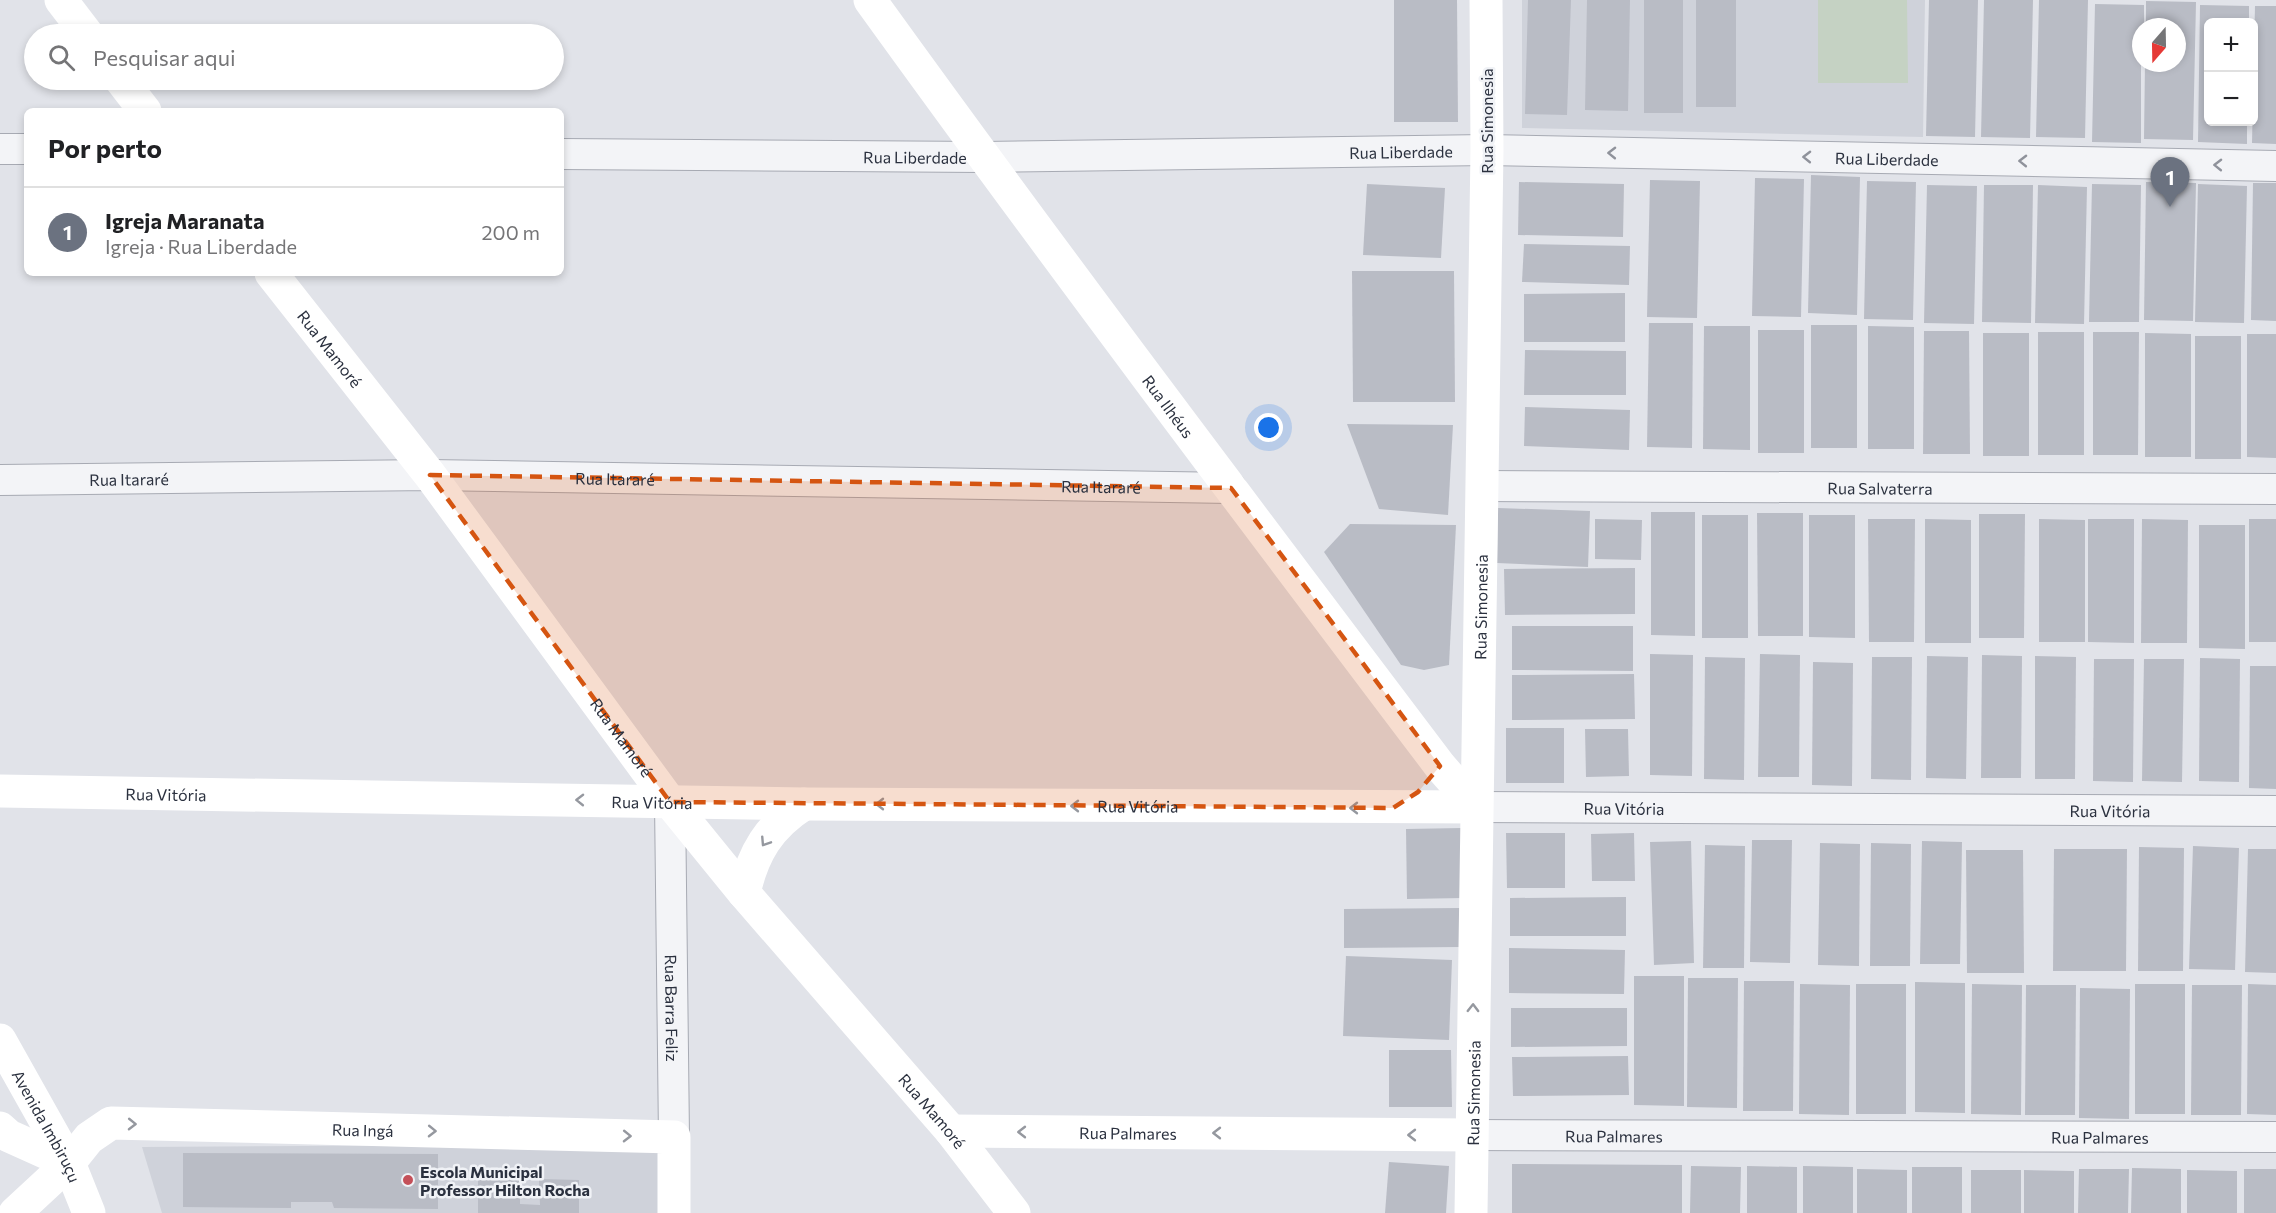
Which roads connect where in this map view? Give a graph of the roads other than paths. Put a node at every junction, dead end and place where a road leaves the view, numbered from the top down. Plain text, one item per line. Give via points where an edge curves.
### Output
1 (61, 0) edge
2 (870, 0) edge
3 (1485, 0) edge
4 (79, 24) edge
5 (129, 90) edge
6 (143, 108) edge
7 (0, 149) edge
8 (24, 149) edge
9 (1487, 150) junction
10 (564, 154) edge
11 (983, 157) junction
12 (2276, 166) edge
13 (273, 276) edge
14 (430, 475) junction
15 (0, 480) edge
16 (1482, 486) junction
17 (1231, 488) junction
18 (2276, 489) edge
19 (1469, 725) junction
20 (1415, 732) junction
21 (1440, 766) junction
22 (0, 791) edge
23 (670, 802) junction
24 (804, 804) junction
25 (1476, 807) junction
26 (1393, 808) junction
27 (2276, 811) edge
28 (744, 893) junction
29 (0, 1040) edge
30 (0, 1128) edge
31 (951, 1131) junction
32 (1470, 1135) junction
33 (674, 1137) junction
34 (2276, 1137) edge
35 (69, 1163) junction
36 (15, 1213) edge
37 (89, 1213) edge
38 (674, 1213) edge
39 (1014, 1213) edge
40 (1471, 1213) edge

1 - 4 street
2 - 11 street, Rua Ilhéus
3 - 9 street, Rua Simonesia
5 - 6 street
7 - 8 street
9 - 11 street, Rua Liberdade
12 -> 9 street, Rua Liberdade
9 - 16 street, Rua Simonesia
10 - 11 street, Rua Liberdade
11 - 17 street, Rua Ilhéus
13 - 14 street, Rua Mamoré
14 - 15 street, Rua Itararé
14 - 17 street, Rua Itararé
14 - 23 street, Rua Mamoré
16 - 18 street, Rua Salvaterra
16 - 19 street, Rua Simonesia
17 - 20 street, Rua Ilhéus
19 - 20 street via 1445,742
19 - 21 street
19 - 25 street, Rua Simonesia
20 - 21 street, Rua Ilhéus
21 - 25 street, Rua Ilhéus
21 - 26 street via 1418,792
23 -> 22 street, Rua Vitória
23 - 24 street, Rua Vitória
23 - 28 street, Rua Mamoré
23 - 33 street, Rua Barra Feliz
26 -> 24 street, Rua Vitória
24 -> 28 street via 783,817 765,839 749,867
25 - 26 street, Rua Vitória
25 - 27 street, Rua Vitória
32 -> 25 street, Rua Simonesia
28 - 31 street, Rua Mamoré
29 - 35 street, Avenida Imbiruçu
30 - 35 street via 9,1136
32 -> 31 street, Rua Palmares
31 - 39 street, Rua Mamoré
32 - 34 street, Rua Palmares
32 - 40 street, Rua Simonesia
35 -> 33 street, Rua Ingá via 89,1138 111,1123
33 - 38 street, Rua Barra Feliz
35 - 36 street, Rua Ingá
35 - 37 street, Avenida Imbiruçu

